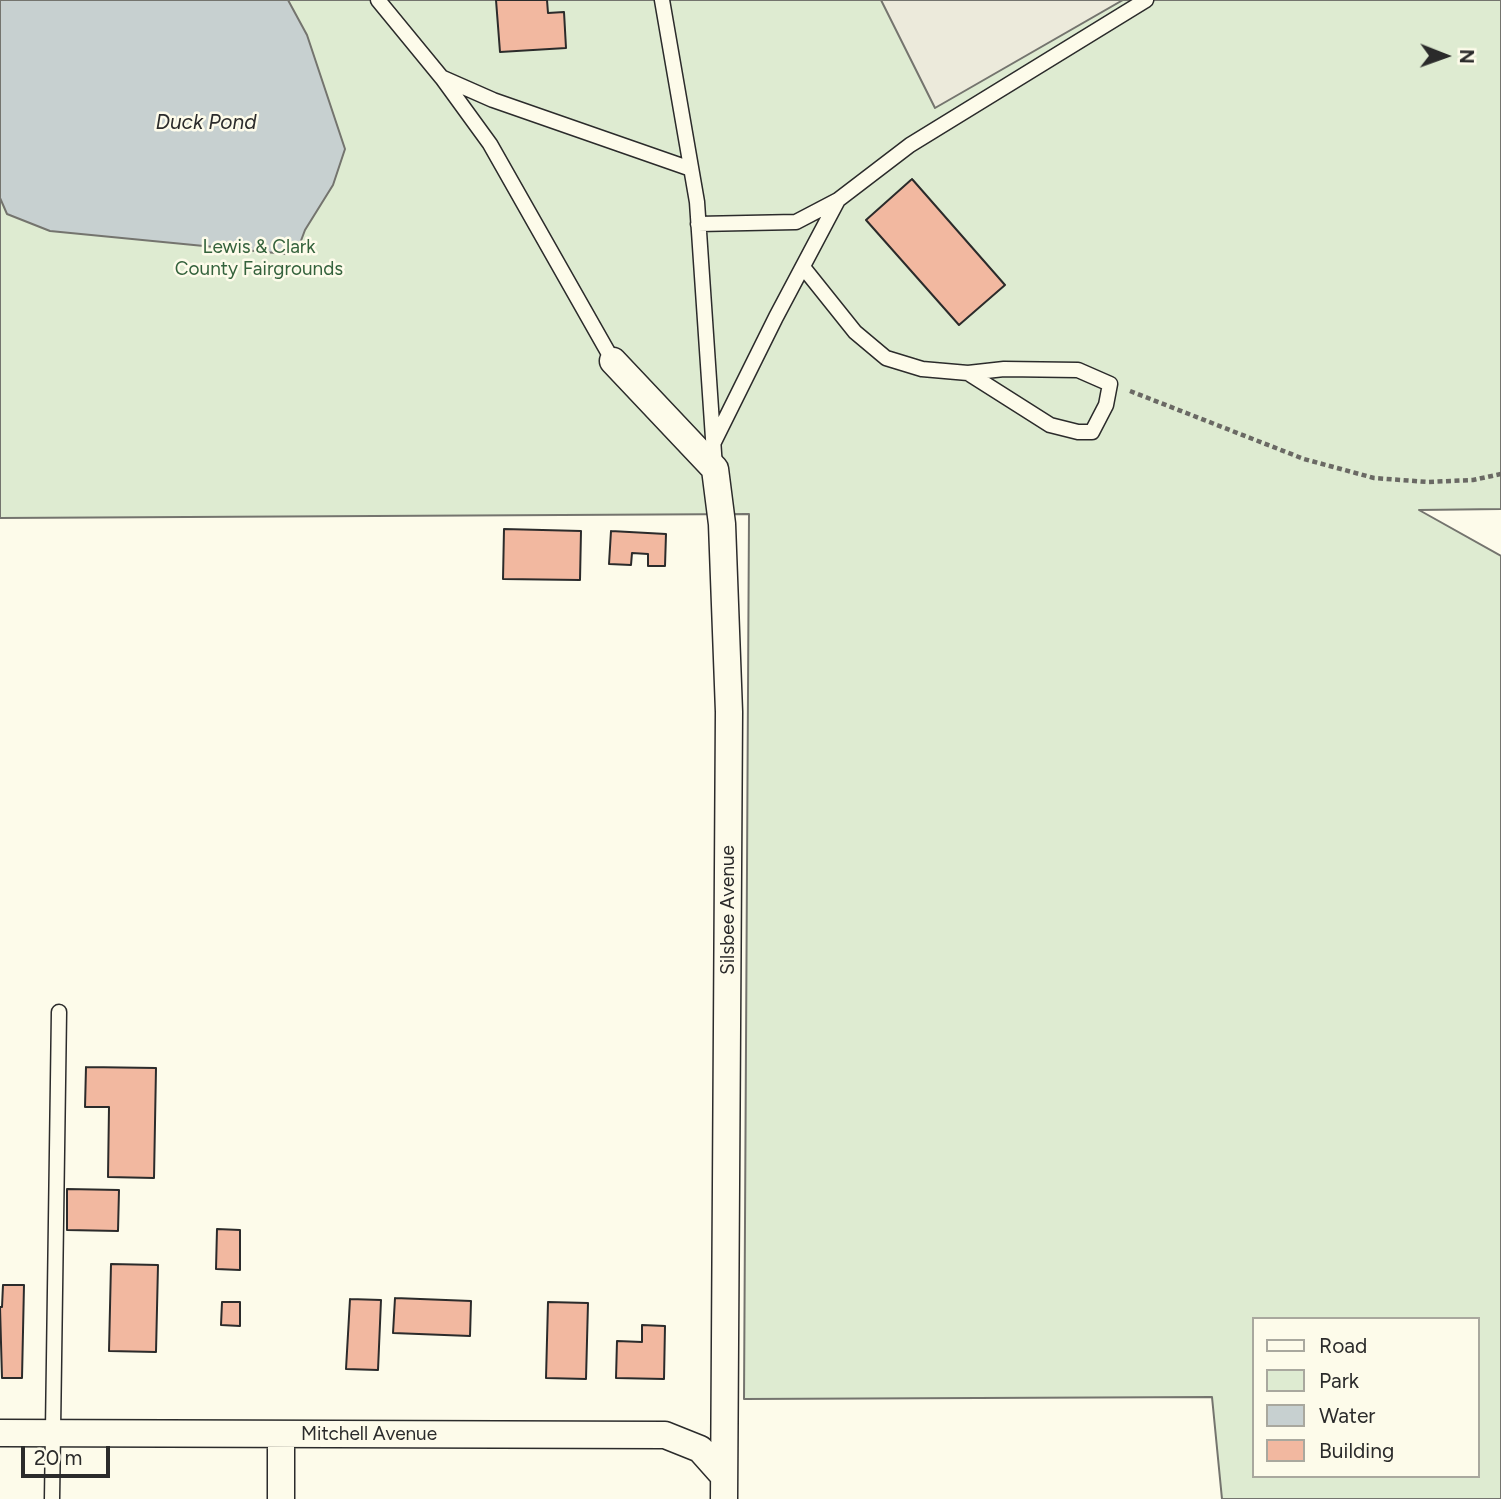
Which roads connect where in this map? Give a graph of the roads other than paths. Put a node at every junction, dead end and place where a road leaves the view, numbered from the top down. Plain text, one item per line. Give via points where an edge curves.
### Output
1 (378, 0) edge
2 (662, 0) edge
3 (1146, 0) edge
4 (442, 78) junction
5 (691, 169) junction
6 (838, 200) junction
7 (698, 224) junction
8 (803, 267) junction
9 (613, 361) joint
10 (968, 373) junction
11 (714, 443) junction
12 (715, 469) junction
13 (59, 1012) dead end
14 (0, 1433) edge
15 (52, 1433) junction
16 (281, 1434) junction
17 (724, 1488) edge
18 (52, 1499) edge
19 (281, 1499) edge

1 - 4 lane
2 - 5 lane
3 - 6 lane via 910,145
4 - 5 lane
4 - 9 lane via 490,144
5 - 7 lane
6 - 7 lane via 796,222
6 - 8 lane
7 - 11 lane
8 - 10 lane via 855,332 886,358 922,369
8 - 11 lane
9 - 12 street
10 - 10 lane via 1078,370 1110,384 1106,405 1092,432 1078,432 1050,425
11 - 12 lane
12 - 17 street, Silsbee Avenue via 722,524 729,712
13 - 15 lane
14 - 15 street, Mitchell Avenue
15 - 16 street, Mitchell Avenue
15 - 18 lane
16 - 17 street, Mitchell Avenue via 665,1435 700,1449
16 - 19 street

